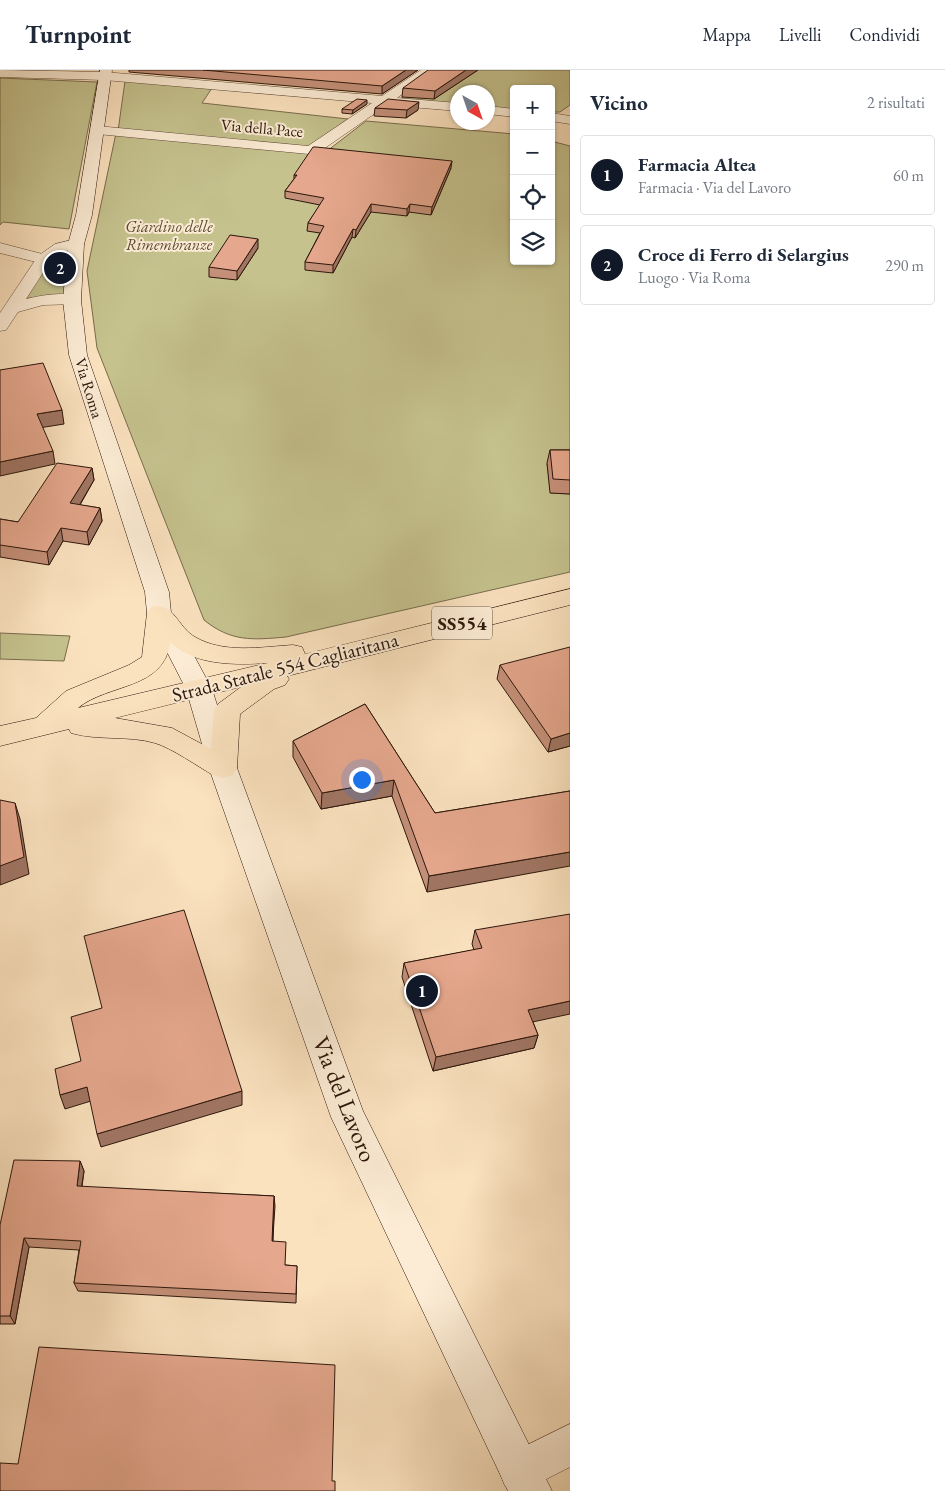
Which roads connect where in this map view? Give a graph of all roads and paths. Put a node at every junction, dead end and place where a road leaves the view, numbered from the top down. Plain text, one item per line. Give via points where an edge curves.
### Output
1 (429, 70) edge
2 (0, 73) edge
3 (105, 73) edge
4 (388, 100) junction
5 (450, 106) edge
6 (495, 111) edge
7 (510, 113) edge
8 (555, 118) edge
9 (570, 120) edge
10 (97, 130) junction
11 (68, 245) junction
12 (0, 248) edge
13 (44, 259) junction
14 (72, 300) junction
15 (13, 308) junction
16 (0, 326) edge
17 (570, 596) edge
18 (159, 613) junction
19 (355, 650) junction
20 (199, 689) junction
21 (44, 725) junction
22 (0, 736) edge
23 (223, 768) junction
24 (570, 1445) edge
25 (526, 1481) edge

1 - 4 main road, Via della Pace
2 - 3 main road
3 - 4 main road
3 - 10 main road, Via Roma
4 - 5 main road
4 - 10 main road, Via della Pace via 317,148 309,150
6 - 7 main road
8 - 9 main road
10 - 11 main road, Via Roma via 84,215
11 - 13 main road
11 - 14 main road, Via Roma
12 - 13 main road
13 - 15 main road
14 - 15 main road via 43,300
14 - 18 main road, Via Roma via 78,355 157,592
15 - 16 main road
17 - 19 main road, Strada Statale 554 Cagliaritana / SS554
18 - 19 main road via 185,642 216,653 252,655
18 - 20 main road, Via Roma
18 - 21 main road via 152,662 138,672 75,697
19 - 20 main road, Strada Statale 554 Cagliaritana / SS554
19 - 23 main road via 265,683 227,711
20 - 21 main road, Strada Statale 554 Cagliaritana / SS554
20 - 23 main road, Via del Lavoro
21 - 22 main road, Strada Statale 554 Cagliaritana / SS554
21 - 23 main road via 123,728 163,735
23 - 25 main road, Via del Lavoro via 348,1117
24 - 25 main road

